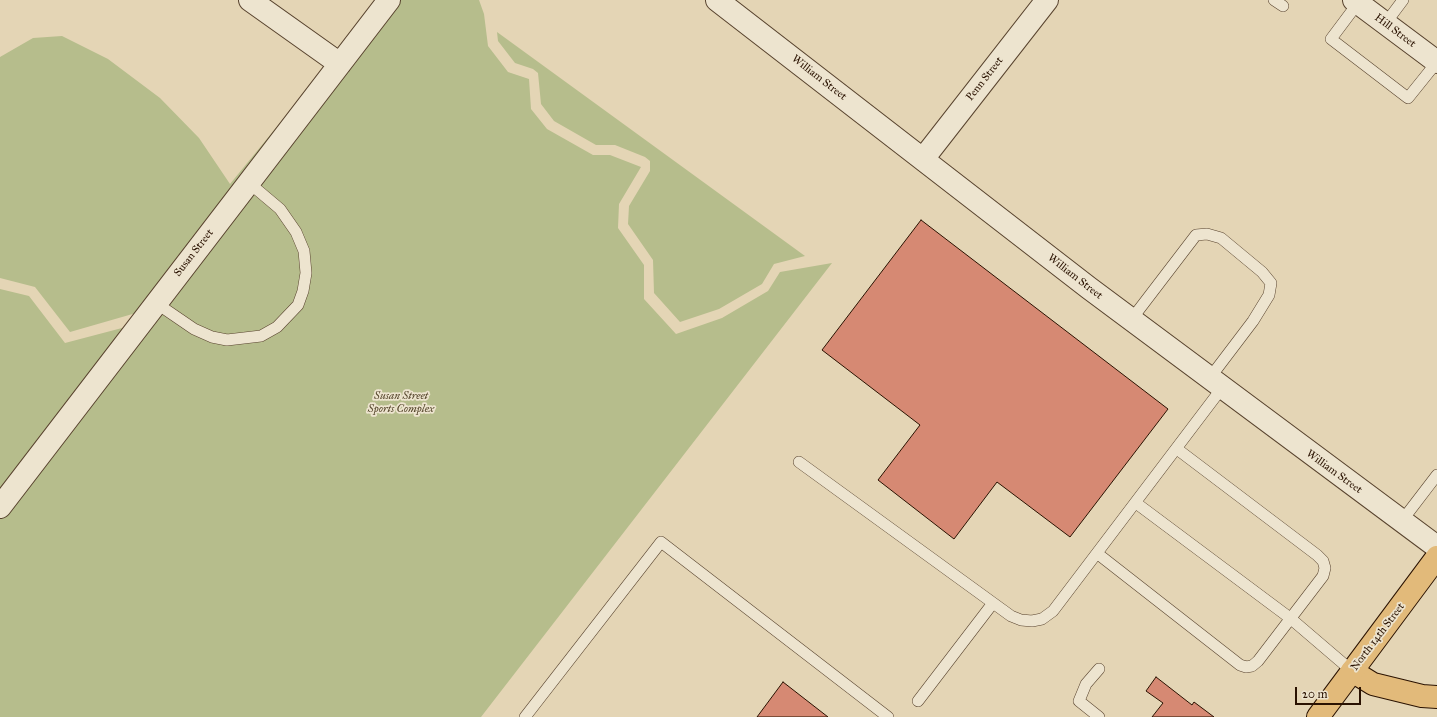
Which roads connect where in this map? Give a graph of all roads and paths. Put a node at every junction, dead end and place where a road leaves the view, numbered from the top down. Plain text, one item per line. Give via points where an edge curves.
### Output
1 (250, 0) edge
2 (389, 0) edge
3 (717, 0) edge
4 (1047, 0) edge
5 (1403, 0) edge
6 (1356, 1) edge
7 (1385, 24) junction
8 (1437, 62) edge
9 (340, 64) junction
10 (923, 159) junction
11 (248, 182) junction
12 (156, 303) junction
13 (1131, 320) junction
14 (1216, 384) junction
15 (1177, 449) junction
16 (799, 462) dead end
17 (1437, 475) edge
18 (1136, 503) junction
19 (0, 507) edge
20 (1402, 522) junction
21 (1437, 548) edge
22 (1098, 554) junction
23 (1437, 557) edge
24 (993, 603) junction
25 (1290, 618) junction
26 (1099, 670) dead end
27 (1352, 671) junction
28 (1437, 697) edge
29 (918, 701) dead end
30 (525, 717) edge
31 (888, 717) edge
32 (1099, 717) edge
33 (1318, 717) edge

1 - 9 street
2 - 9 street, Susan Street
3 - 10 street, William Street
4 - 10 street, Penn Street
5 - 7 lane
6 - 7 street, Hill Street
6 - 8 lane via 1331,39 1408,98
7 - 8 street, Hill Street
9 - 11 street, Susan Street
10 - 13 street, William Street
11 - 12 street, Susan Street
11 - 12 lane via 280,210 296,232 304,251 306,273 298,305 277,327 260,336 227,340 194,330
12 - 19 street, Susan Street
13 - 14 street, William Street
13 - 14 lane via 1196,235 1207,234 1221,238 1262,272 1271,283 1269,295
14 - 15 lane
14 - 20 street, William Street
15 - 18 lane
15 - 25 lane via 1323,561 1323,576
16 - 24 lane
17 - 20 lane
18 - 22 lane
18 - 25 lane
20 - 21 street, William Street
22 - 24 lane via 1053,611 1042,619 1021,620
22 - 25 lane via 1240,665 1246,667 1258,661
23 - 27 main road, North 14th Street
24 - 29 lane
25 - 27 lane
26 - 32 lane via 1086,684 1079,701
27 - 28 main road via 1373,684 1422,696
27 - 33 main road, North 14th Street
30 - 31 lane via 661,542

